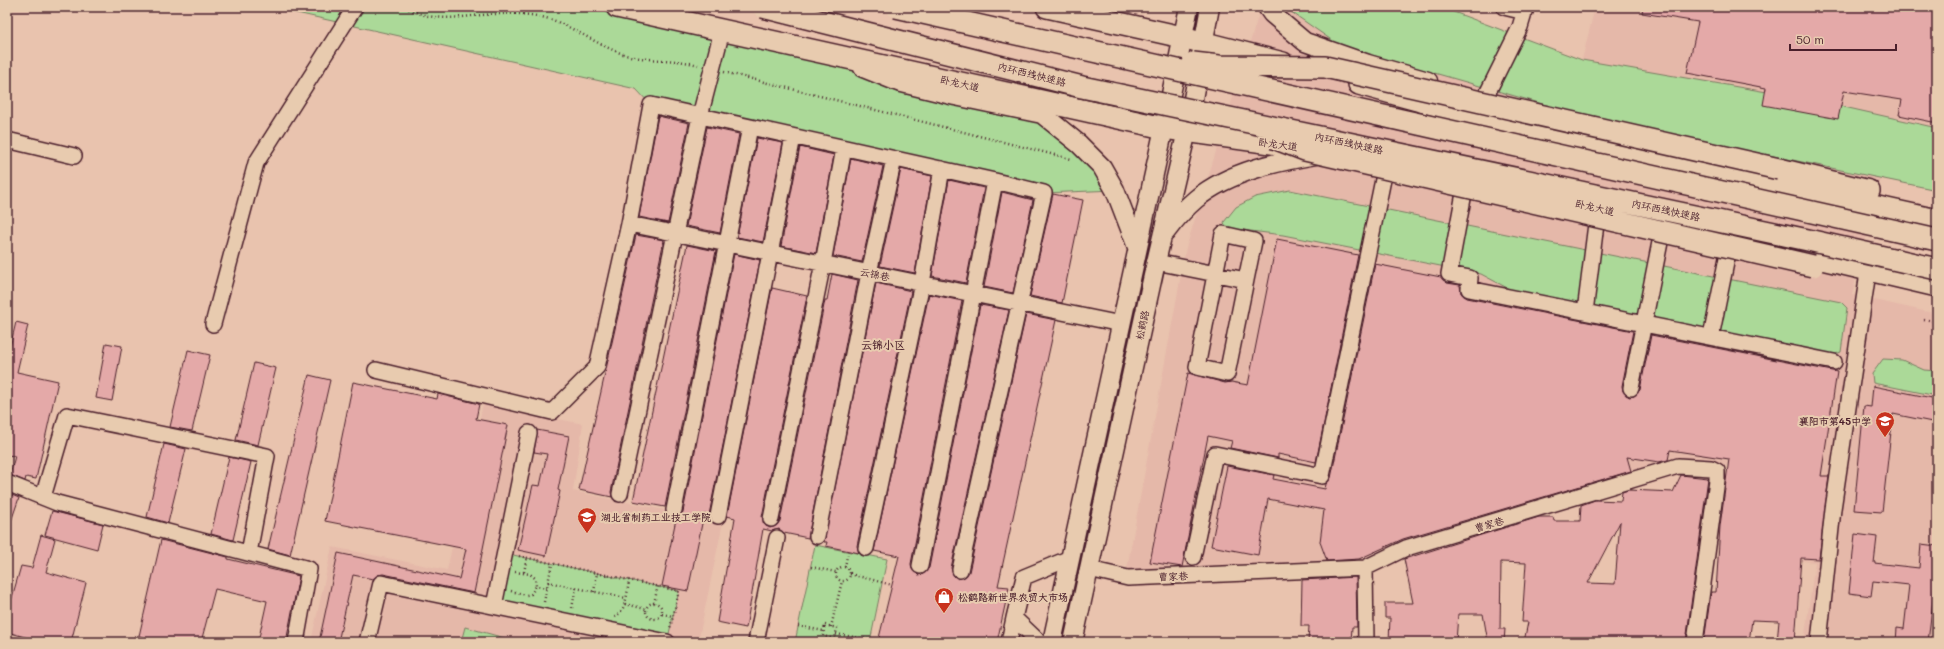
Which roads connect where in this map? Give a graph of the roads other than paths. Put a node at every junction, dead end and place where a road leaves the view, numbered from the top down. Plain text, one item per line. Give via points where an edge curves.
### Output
1 (355, 7) edge
2 (617, 7) edge
3 (763, 7) edge
4 (896, 7) edge
5 (1047, 7) edge
6 (1189, 7) edge
7 (1210, 7) edge
8 (1267, 7) edge
9 (1504, 7) edge
10 (1526, 9) edge
11 (722, 31) junction
12 (1182, 37) junction
13 (1203, 42) junction
14 (1090, 52) junction
15 (823, 53) junction
16 (1086, 88) junction
17 (1481, 106) junction
18 (700, 116) junction
19 (750, 127) junction
20 (1164, 128) junction
21 (1523, 129) junction
22 (1187, 132) junction
23 (793, 137) junction
24 (7, 140) edge
25 (844, 148) junction
26 (74, 156) dead end
27 (894, 158) junction
28 (1380, 158) junction
29 (942, 169) junction
30 (1466, 177) junction
31 (995, 181) junction
32 (1598, 207) junction
33 (1937, 216) edge
34 (1937, 220) edge
35 (629, 224) junction
36 (1663, 227) junction
37 (676, 233) junction
38 (1162, 237) junction
39 (1731, 238) junction
40 (1937, 240) edge
41 (727, 244) junction
42 (1137, 247) junction
43 (771, 253) junction
44 (1156, 262) junction
45 (823, 263) junction
46 (1937, 269) edge
47 (869, 273) junction
48 (1216, 274) junction
49 (1867, 279) junction
50 (1246, 280) junction
51 (922, 283) junction
52 (1937, 286) edge
53 (1937, 290) edge
54 (973, 294) junction
55 (1018, 303) junction
56 (1585, 312) junction
57 (213, 324) dead end
58 (1120, 324) junction
59 (1644, 324) junction
60 (1711, 338) junction
61 (1834, 362) dead end
62 (376, 370) dead end
63 (1631, 388) dead end
64 (529, 433) dead end
65 (7, 483) edge
66 (620, 494) dead end
67 (43, 497) junction
68 (674, 510) dead end
69 (718, 516) dead end
70 (771, 519) dead end
71 (817, 536) dead end
72 (777, 538) dead end
73 (866, 548) dead end
74 (249, 553) junction
75 (1070, 558) junction
76 (1193, 558) dead end
77 (920, 566) dead end
78 (1365, 568) junction
79 (1089, 569) junction
80 (960, 570) dead end
81 (494, 606) junction
82 (1014, 618) junction
83 (668, 639) edge
84 (1044, 640) edge
85 (296, 642) edge
86 (367, 642) edge
87 (756, 642) edge
88 (1009, 642) edge
89 (1073, 642) edge
90 (1366, 642) edge
91 (1695, 642) edge
92 (1819, 642) edge

1 - 57 street via 256,163
2 - 11 highway, 卧龙大道
3 - 16 highway, 内环西线快速路, bridge
4 - 14 highway, bridge
5 - 12 highway
6 - 12 main road
7 - 13 main road, 松鹤路
8 - 17 main road via 1305,42 1368,64 1442,84
9 - 10 street
10 - 17 street via 1520,27
11 - 15 highway, 卧龙大道
11 - 18 street
12 - 13 highway
12 - 20 main road
13 - 21 highway
13 - 22 main road, 松鹤路
14 - 33 highway, bridge via 1219,66 1325,67 1866,190
14 - 40 highway, bridge
15 - 20 highway, 卧龙大道
15 - 42 main road via 898,82 1042,114 1079,144 1102,168 1115,190
16 - 36 highway, bridge via 1207,112 1305,150
16 - 46 highway, 内环西线快速路, bridge
17 - 21 main road
18 - 19 street
18 - 35 street via 652,105
18 - 37 street
19 - 23 street
19 - 41 street
20 - 22 highway, 卧龙大道
20 - 42 main road
21 - 34 highway
22 - 28 highway, 卧龙大道
22 - 38 main road, 松鹤路
23 - 25 street
23 - 43 street
24 - 26 street
25 - 27 street
25 - 45 street
27 - 29 street
27 - 47 street
28 - 30 highway, 卧龙大道
28 - 38 main road via 1340,151 1285,161 1235,176 1196,199
28 - 76 street via 1322,476 1215,454
29 - 31 street
29 - 51 street
30 - 32 highway, 卧龙大道
30 - 56 street via 1449,274 1470,278 1469,289
31 - 54 street
31 - 55 street via 1044,193
32 - 36 highway, 卧龙大道
32 - 56 street
35 - 37 street, 云锦巷
35 - 62 street via 597,367 552,412
36 - 39 highway, 卧龙大道
36 - 49 highway, bridge
36 - 59 street
37 - 41 street, 云锦巷
37 - 66 street
38 - 44 main road, 松鹤路
39 - 52 highway, 卧龙大道
39 - 60 street
41 - 43 street, 云锦巷
41 - 68 street
42 - 58 main road
43 - 45 street, 云锦巷
43 - 69 street
44 - 48 street
44 - 79 main road, 松鹤路
45 - 47 street, 云锦巷
45 - 70 street
47 - 51 street, 云锦巷
47 - 71 street
48 - 50 street
48 - 50 street via 1223,234 1254,240
48 - 50 street via 1197,367 1227,374
49 - 53 highway
49 - 92 street via 1833,509
51 - 54 street, 云锦巷
51 - 73 street
54 - 55 street, 云锦巷
54 - 77 street
55 - 58 street, 云锦巷
55 - 80 street
56 - 59 street
58 - 75 main road
59 - 60 street
59 - 63 street
60 - 61 street
64 - 81 street
65 - 67 street
67 - 74 street via 57,503
67 - 74 street via 67,415 267,456
72 - 87 street
74 - 85 street via 309,569
75 - 82 street via 1024,577
75 - 84 main road
78 - 79 street, 曹家巷 via 1128,578
78 - 90 street
78 - 91 street, 曹家巷 via 1406,548 1678,466 1711,468 1716,471 1717,480
79 - 89 main road, 松鹤路
81 - 83 street
81 - 86 street via 381,583
82 - 84 street
82 - 88 street

